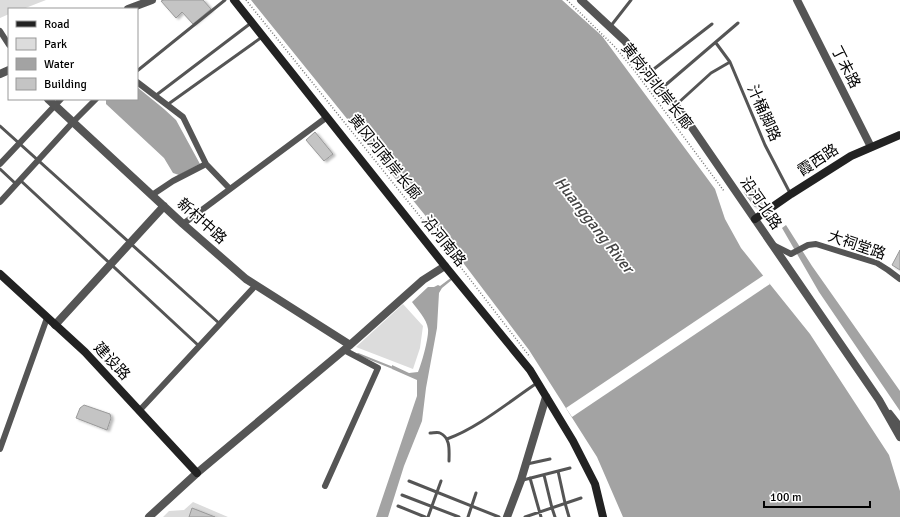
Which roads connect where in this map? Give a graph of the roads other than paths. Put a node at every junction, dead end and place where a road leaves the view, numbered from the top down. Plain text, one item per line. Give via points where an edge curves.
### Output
1 (152, 0) edge
2 (225, 0) edge
3 (234, 0) edge
4 (581, 0) edge
5 (631, 0) edge
6 (797, 0) edge
7 (138, 2) edge
8 (129, 8) edge
9 (253, 22) junction
10 (738, 23) dead end
11 (712, 24) dead end
12 (610, 27) junction
13 (0, 31) edge
14 (264, 36) junction
15 (8, 43) edge
16 (716, 43) junction
17 (730, 62) junction
18 (138, 70) edge
19 (650, 72) junction
20 (138, 83) edge
21 (662, 88) junction
22 (155, 96) junction
23 (49, 100) edge
24 (60, 100) edge
25 (95, 100) edge
26 (167, 105) junction
27 (675, 105) junction
28 (55, 106) junction
29 (327, 117) junction
30 (73, 122) junction
31 (0, 126) edge
32 (900, 134) edge
33 (20, 143) junction
34 (871, 147) junction
35 (39, 160) junction
36 (0, 164) edge
37 (206, 164) junction
38 (0, 169) edge
39 (18, 182) junction
40 (230, 189) junction
41 (791, 194) junction
42 (152, 195) junction
43 (0, 202) edge
44 (164, 206) junction
45 (756, 219) junction
46 (183, 224) junction
47 (130, 243) junction
48 (773, 245) junction
49 (110, 264) junction
50 (445, 266) junction
51 (0, 274) edge
52 (900, 279) edge
53 (256, 285) junction
54 (47, 318) junction
55 (220, 324) junction
56 (55, 325) junction
57 (199, 346) junction
58 (347, 348) junction
59 (537, 383) junction
60 (546, 397) junction
61 (879, 400) junction
62 (139, 411) junction
63 (900, 426) edge
64 (430, 433) dead end
65 (900, 437) edge
66 (447, 439) junction
67 (0, 449) edge
68 (550, 459) dead end
69 (449, 461) dead end
70 (526, 465) junction
71 (570, 468) dead end
72 (558, 471) junction
73 (197, 473) junction
74 (544, 474) junction
75 (530, 478) junction
76 (521, 480) junction
77 (409, 481) dead end
78 (441, 481) dead end
79 (326, 486) dead end
80 (437, 492) junction
81 (476, 493) dead end
82 (402, 495) dead end
83 (581, 498) dead end
84 (564, 503) junction
85 (398, 506) dead end
86 (472, 506) junction
87 (432, 507) junction
88 (552, 508) junction
89 (539, 512) junction
90 (149, 517) edge
91 (426, 517) edge
92 (459, 517) edge
93 (468, 517) edge
94 (499, 517) edge
95 (507, 517) edge
96 (527, 517) edge
97 (541, 517) edge
98 (555, 517) edge
99 (569, 517) edge
100 (603, 517) edge

1 - 7 street
2 - 18 lane
3 - 9 main road, 沿河南路
4 - 12 street, 沿河北路
5 - 12 lane
6 - 34 street, 丁未路
7 - 8 street
9 - 14 main road, 沿河南路
9 - 22 lane
10 - 16 lane
11 - 19 lane
12 - 19 street, 沿河北路
13 - 15 street
14 - 26 lane
14 - 29 main road, 沿河南路
16 - 17 lane, 汁桶脚路
16 - 21 lane
17 - 27 lane via 711,73
17 - 41 lane, 汁桶脚路 via 766,145
19 - 21 street, 沿河北路
20 - 22 street
21 - 27 street, 沿河北路
22 - 26 street
23 - 28 street, 新村中路
24 - 28 street
25 - 30 street
26 - 37 street via 183,117
27 - 45 street, 沿河北路
28 - 30 street, 新村中路
28 - 33 street
29 - 40 street
29 - 50 main road, 沿河南路
30 - 35 street
30 - 42 street, 新村中路
31 - 33 lane
32 - 34 main road, 霞西路
33 - 35 lane
33 - 36 street
34 - 41 main road, 霞西路 via 851,156
35 - 39 street
35 - 47 lane
37 - 40 street
37 - 42 street
38 - 39 lane
39 - 43 street
39 - 49 lane
40 - 46 street
41 - 45 main road, 霞西路
42 - 44 street, 新村中路
44 - 46 street, 新村中路
44 - 47 street
45 - 48 street, 沿河北路
46 - 53 street, 新村中路
47 - 49 street
47 - 55 lane
48 - 52 street, 大祠堂路 via 791,254 808,245 816,244 877,263
48 - 61 street, 沿河北路
49 - 56 street
49 - 57 lane
50 - 58 street via 423,280
50 - 59 main road, 沿河南路 via 530,370
51 - 54 main road, 建设路
53 - 55 street
53 - 58 street, 新村中路
54 - 56 main road, 建设路
54 - 67 street
55 - 57 street
56 - 62 main road, 建设路 via 85,352
57 - 62 street
58 - 73 street
58 - 79 street via 378,368
59 - 60 main road, 沿河南路
59 - 66 lane via 478,423
60 - 70 street
60 - 100 main road, 沿河南路 via 574,441 594,484
61 - 63 street
61 - 65 street, 沿河北路
62 - 73 main road, 建设路
64 - 66 lane via 440,433
66 - 69 lane
68 - 70 lane
70 - 76 street
71 - 72 lane
72 - 74 lane
72 - 84 lane
73 - 90 street
74 - 75 lane
74 - 88 lane
75 - 76 lane
75 - 89 lane
76 - 95 street
77 - 80 lane
78 - 80 lane
80 - 86 lane
80 - 87 lane
81 - 86 lane
82 - 87 lane
83 - 84 lane
84 - 88 lane
84 - 99 lane
85 - 91 lane
86 - 93 lane
86 - 94 lane
87 - 91 lane
87 - 92 lane
88 - 89 lane
88 - 98 lane
89 - 96 lane
89 - 97 lane

